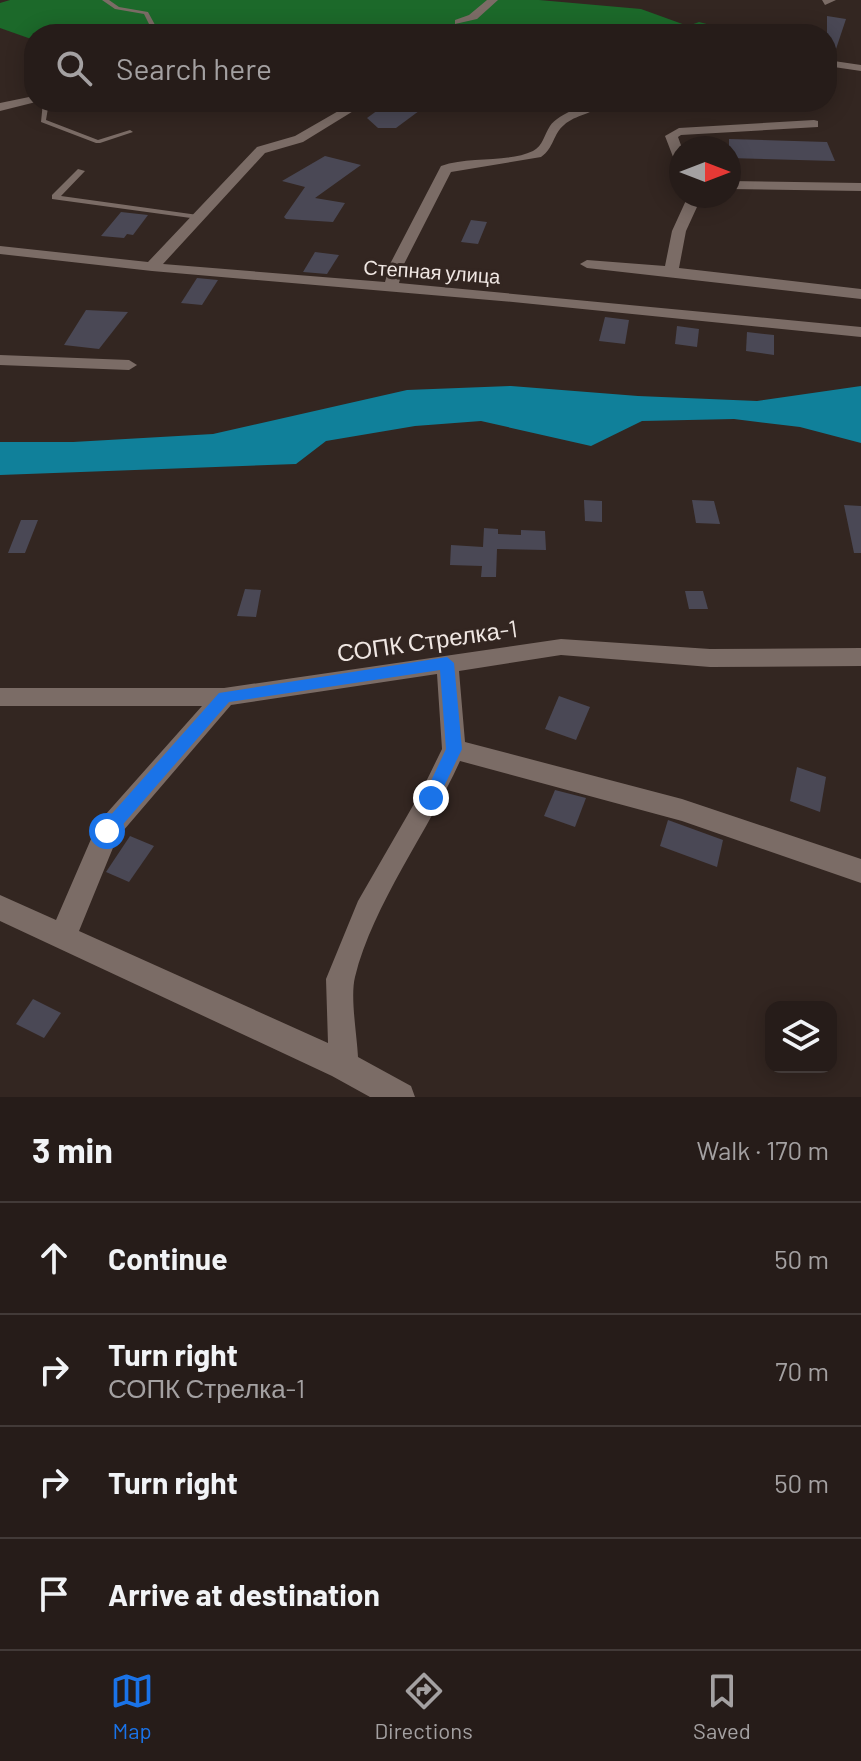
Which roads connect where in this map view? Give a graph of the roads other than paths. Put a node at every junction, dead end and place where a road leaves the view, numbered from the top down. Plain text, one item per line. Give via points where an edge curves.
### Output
1 (105, 0) edge
2 (493, 0) edge
3 (459, 22) dead end
4 (152, 24) edge
5 (837, 64) edge
6 (861, 68) edge
7 (24, 101) edge
8 (0, 107) edge
9 (44, 112) edge
10 (345, 112) edge
11 (585, 112) edge
12 (814, 124) dead end
13 (130, 132) dead end
14 (671, 136) edge
15 (81, 171) dead end
16 (741, 185) edge
17 (861, 187) edge
18 (690, 208) edge
19 (198, 217) junction
20 (0, 250) edge
21 (587, 264) dead end
22 (152, 267) junction
23 (671, 271) junction
24 (390, 289) junction
25 (861, 294) edge
26 (861, 332) edge
27 (0, 360) edge
28 (129, 365) dead end
29 (861, 657) edge
30 (447, 663) junction
31 (0, 697) edge
32 (224, 697) junction
33 (454, 749) junction
34 (861, 871) edge
35 (0, 908) edge
36 (63, 937) junction
37 (343, 1065) junction
38 (400, 1097) edge

1 - 4 lane via 146,13
2 - 3 street
5 - 6 street
7 - 8 street
9 - 13 lane via 43,121 98,142
10 - 19 street via 299,139 261,150
11 - 24 street via 560,122 544,150 527,157 460,161 446,169 397,264
12 - 14 street
15 - 19 lane via 55,197
16 - 17 street
18 - 23 street
19 - 22 street
20 - 22 street, Степная улица
21 - 23 street
22 - 24 street, Степная улица
23 - 25 street
24 - 26 street, Степная улица
27 - 28 street
29 - 30 street, СОПК Стрелка-1 via 710,658 561,647
30 - 32 street, СОПК Стрелка-1
30 - 33 street
31 - 32 street, СОПК Стрелка-1
32 - 36 street via 107,831
33 - 34 street via 682,810
33 - 37 street via 367,910 340,979
35 - 36 street
36 - 37 street
37 - 38 street

